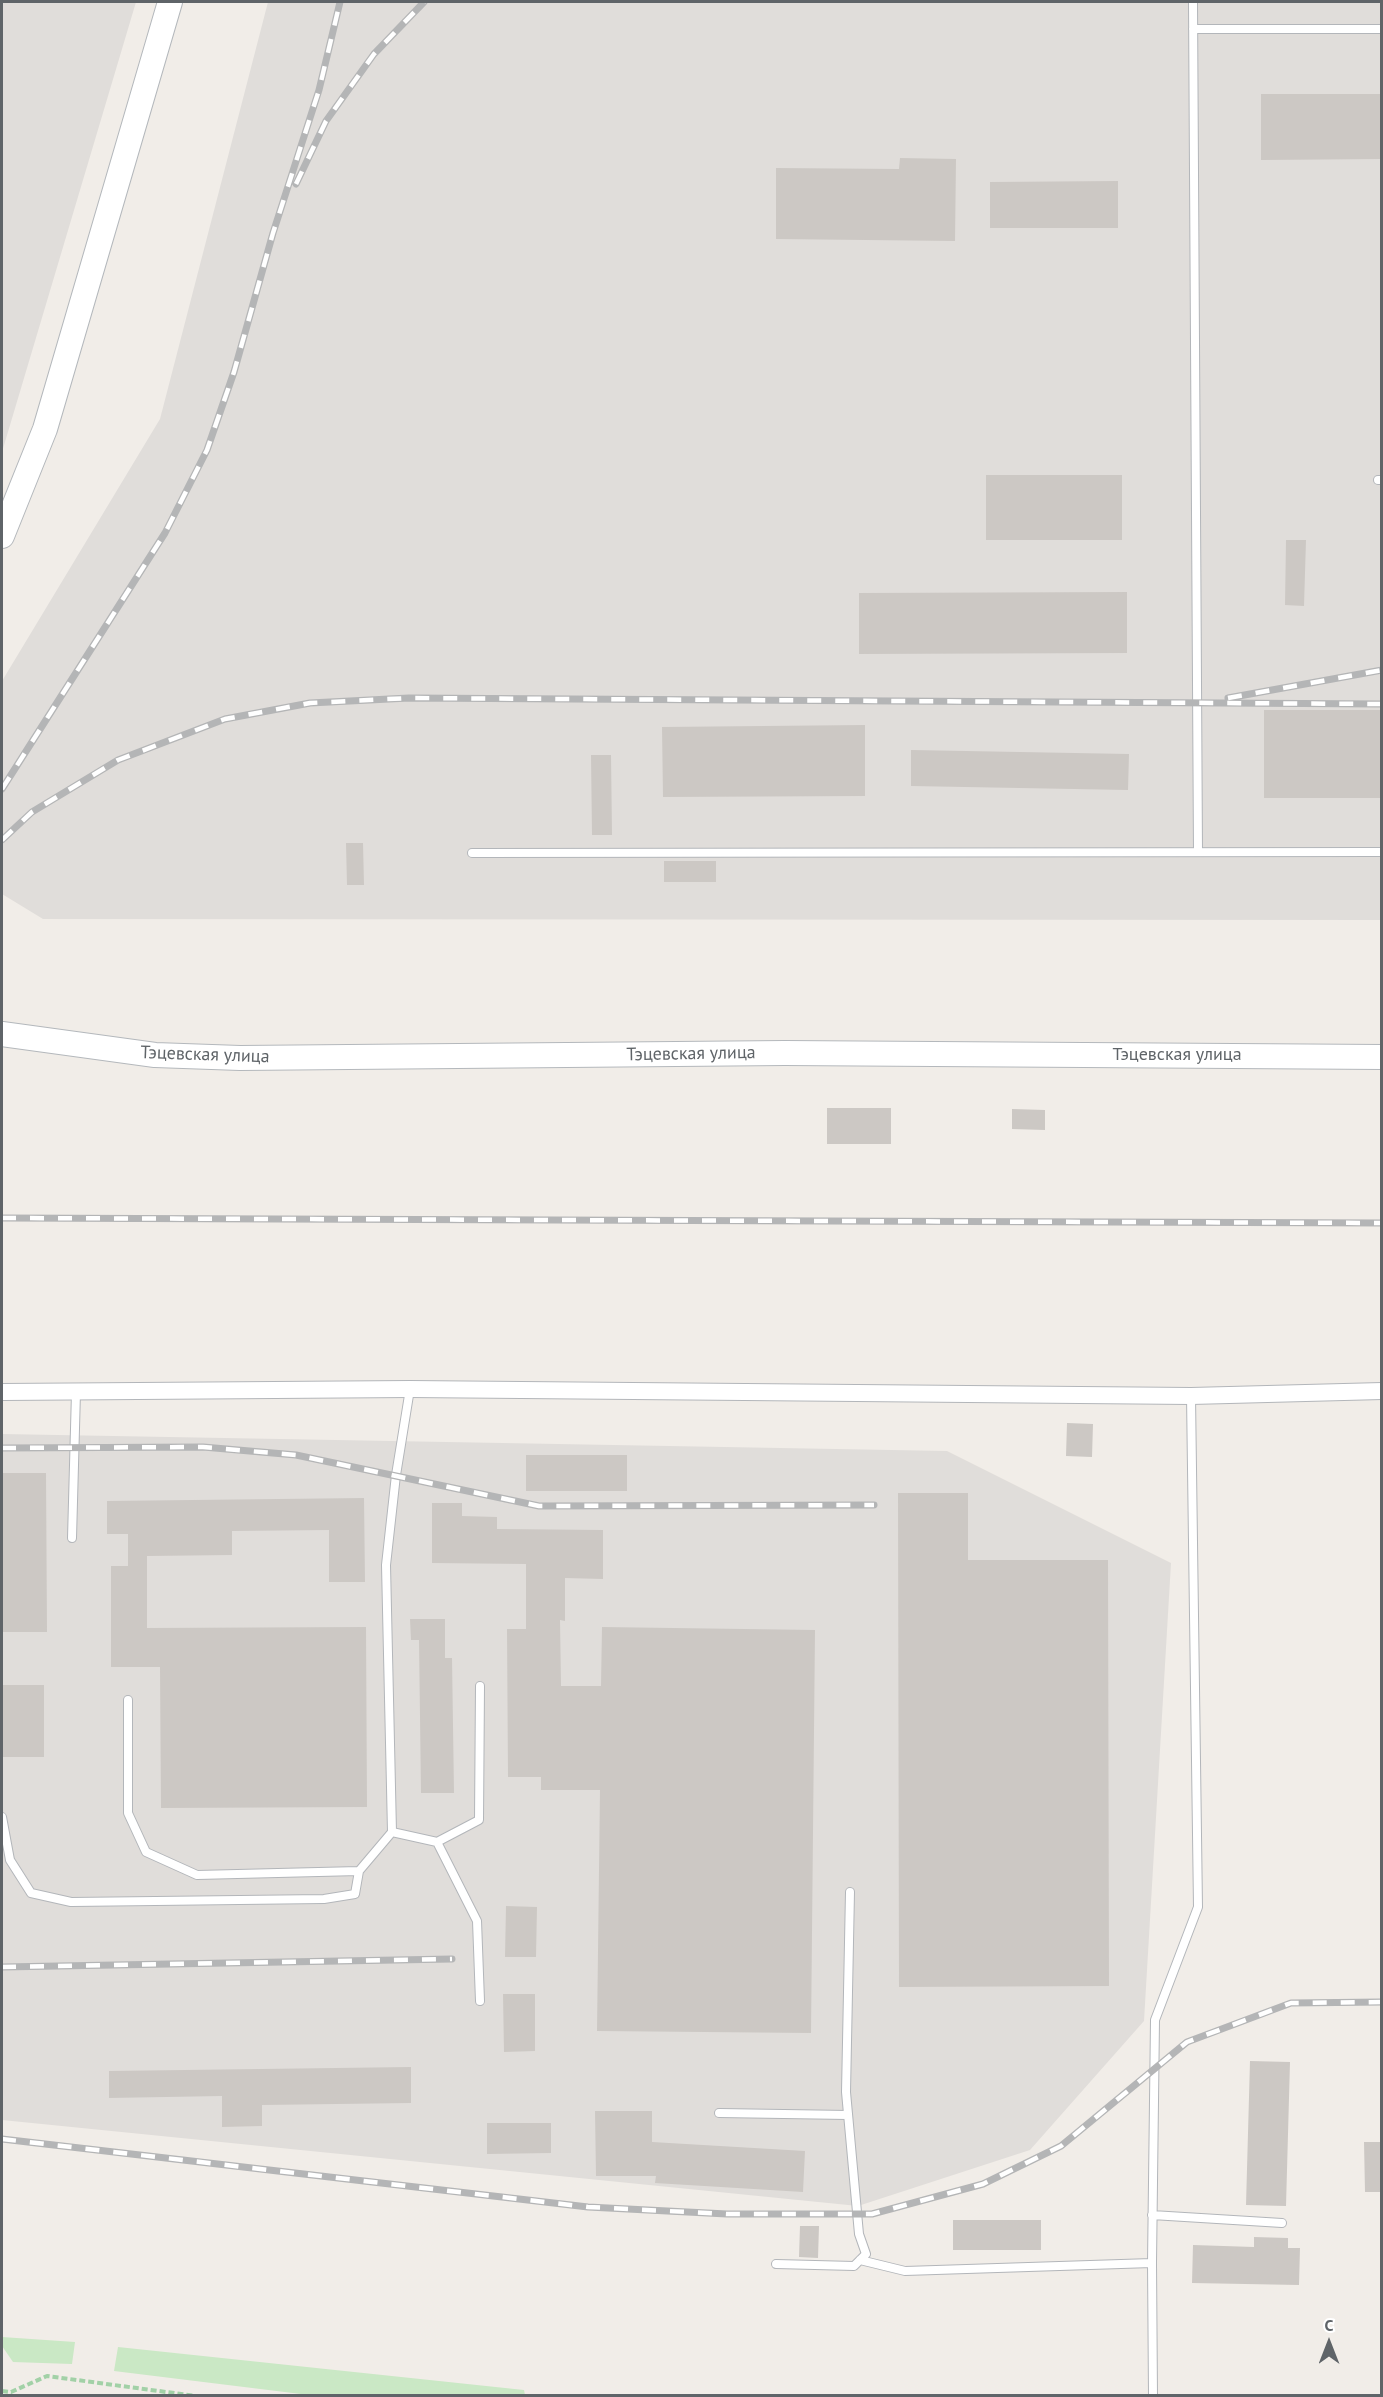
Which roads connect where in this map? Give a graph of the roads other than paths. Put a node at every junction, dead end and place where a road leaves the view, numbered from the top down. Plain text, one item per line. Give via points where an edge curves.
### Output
1 (170, 2) edge
2 (1193, 2) edge
3 (1193, 29) junction
4 (1382, 29) edge
5 (2, 536) edge
6 (1198, 851) junction
7 (1382, 852) edge
8 (472, 853) dead end
9 (2, 1034) edge
10 (1382, 1057) edge
11 (410, 1389) junction
12 (1382, 1391) edge
13 (2, 1392) edge
14 (76, 1392) junction
15 (1191, 1396) junction
16 (72, 1538) dead end
17 (480, 1686) dead end
18 (128, 1700) dead end
19 (2, 1817) edge
20 (392, 1832) junction
21 (436, 1842) junction
22 (359, 1871) junction
23 (850, 1892) dead end
24 (480, 2001) dead end
25 (719, 2113) dead end
26 (848, 2115) junction
27 (1152, 2215) junction
28 (1282, 2223) dead end
29 (860, 2260) junction
30 (1152, 2263) junction
31 (776, 2264) dead end
32 (1153, 2396) edge

1 - 5 street via 45,429
2 - 3 lane
3 - 4 lane
3 - 6 lane
6 - 7 lane
6 - 8 lane
9 - 10 street, Тэцевская улица via 155,1055 240,1058 773,1053
11 - 14 street
11 - 15 street
11 - 20 lane via 386,1565
12 - 15 street
13 - 14 street
14 - 16 lane
15 - 27 lane via 1198,1907 1155,2020
17 - 21 lane via 479,1820
18 - 22 lane via 128,1813 146,1852 197,1875
19 - 22 lane via 10,1860 31,1893 71,1902 324,1899 355,1894
20 - 21 lane
20 - 22 lane
21 - 24 lane via 477,1921
23 - 26 lane
25 - 26 lane
26 - 29 lane via 859,2234 866,2254
27 - 28 lane
27 - 30 lane
29 - 30 lane via 905,2271
29 - 31 lane via 854,2266
30 - 32 lane

